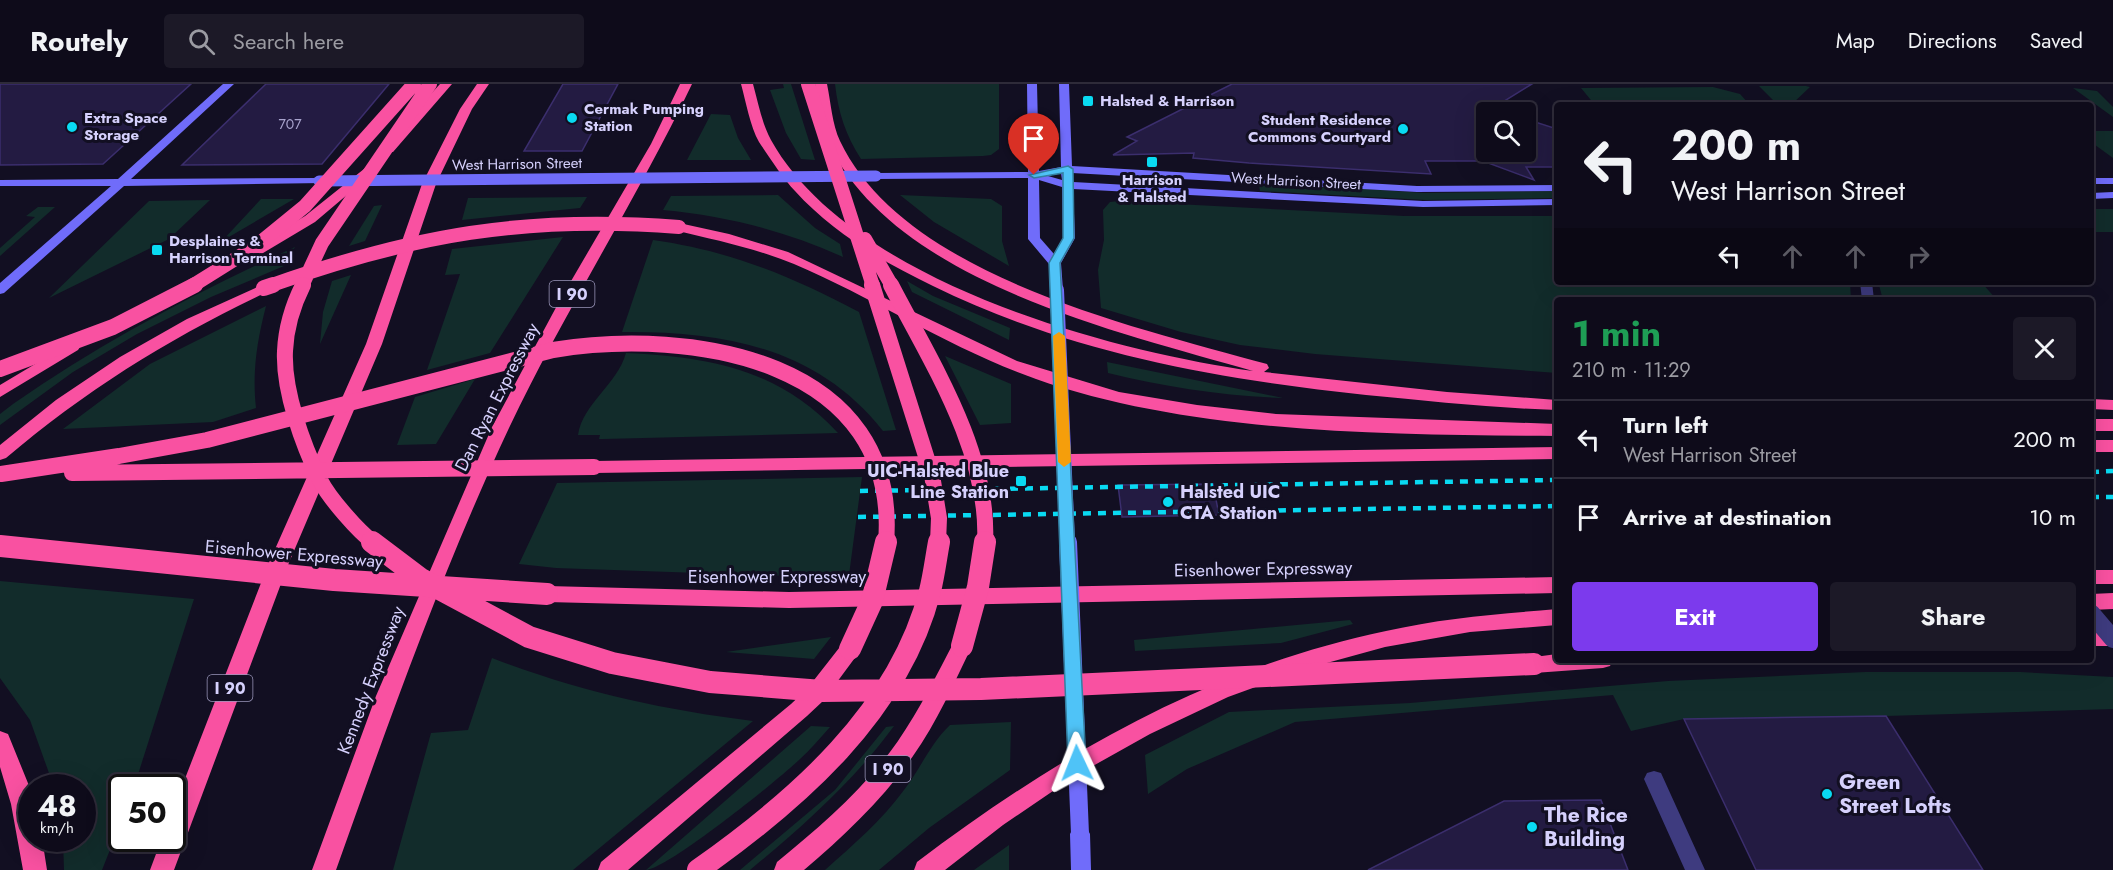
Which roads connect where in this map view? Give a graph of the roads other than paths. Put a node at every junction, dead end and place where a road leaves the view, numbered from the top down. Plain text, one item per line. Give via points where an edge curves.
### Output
1 (229, 84) edge
2 (414, 84) edge
3 (430, 84) edge
4 (446, 84) edge
5 (483, 84) edge
6 (686, 84) edge
7 (747, 84) edge
8 (808, 84) edge
9 (821, 84) edge
10 (1032, 84) edge
11 (1064, 84) edge
12 (1068, 169) junction
13 (1034, 175) junction
14 (2094, 181) edge
15 (2113, 181) edge
16 (122, 182) junction
17 (0, 183) edge
18 (1068, 185) junction
19 (1554, 188) edge
20 (2113, 195) edge
21 (2094, 196) edge
22 (1554, 202) edge
23 (853, 220) junction
24 (1055, 263) junction
25 (0, 290) edge
26 (0, 369) edge
27 (1317, 385) junction
28 (0, 392) edge
29 (2094, 404) edge
30 (1554, 405) edge
31 (2113, 405) edge
32 (2094, 425) edge
33 (2113, 425) edge
34 (1554, 430) edge
35 (2094, 446) edge
36 (2113, 446) edge
37 (1554, 453) edge
38 (0, 454) edge
39 (1, 474) edge
40 (465, 507) joint
41 (0, 546) edge
42 (2094, 577) edge
43 (2113, 577) edge
44 (1554, 585) edge
45 (2113, 601) edge
46 (2094, 602) edge
47 (2094, 616) edge
48 (1554, 617) edge
49 (2094, 638) edge
50 (2113, 638) edge
51 (1554, 663) edge
52 (0, 741) edge
53 (1654, 779) dead end
54 (35, 870) edge
55 (162, 870) edge
56 (324, 870) edge
57 (610, 870) edge
58 (698, 870) edge
59 (786, 870) edge
60 (926, 870) edge
61 (1081, 870) edge
62 (1695, 870) edge

1 - 16 main road
2 - 26 highway, bridge via 322,189 287,222 233,260 147,309
3 - 51 highway, bridge via 322,243 293,306 285,352 291,403 321,482 365,536 421,579 529,637 612,663 710,682 822,691 959,690
4 - 28 highway via 410,129 337,201 305,224 60,353
5 - 55 highway, I 90 via 429,184 370,353 278,565
6 - 40 highway, Dan Ryan Expressway / I 90 via 657,144 529,371
7 - 27 highway via 755,123 790,180 852,234 901,266 975,300 1079,338 1209,370
8 - 23 highway, I 90, bridge
9 - 27 highway via 834,141 852,172 878,202 936,247 995,280 1103,322
10 - 13 main road
11 - 12 main road
12 - 13 main road, West Harrison Street
12 - 18 main road
12 - 19 main road, West Harrison Street via 1417,189
13 - 16 main road, West Harrison Street, bridge
13 - 18 main road, West Harrison Street
13 - 24 main road via 1034,239
14 - 15 main road
16 - 17 main road, West Harrison Street
16 - 25 main road
18 - 22 main road, West Harrison Street via 1423,204
18 - 24 main road via 1069,238
20 - 21 main road
23 - 58 highway, bridge via 931,472 939,521 934,573 905,652 845,745 759,828
23 - 59 highway, I 90, bridge via 906,313 957,418 980,476 986,518 985,554 981,585 962,646 932,707 905,749 855,807
24 - 61 main road, bridge
27 - 30 highway
29 - 31 highway
32 - 33 highway
34 - 38 highway, bridge via 1294,421 1221,415 1132,400 1077,387 999,359 773,251 679,227 584,222 461,233 359,255 264,288 118,363 38,420
35 - 36 highway
37 - 39 highway, bridge
39 - 57 highway, bridge via 95,461 234,433 571,347 638,343 714,350 768,365 817,392 855,423 875,458 886,499 886,547 877,591 850,649 815,695
40 - 56 highway, Kennedy Expressway / I 90 via 387,696
41 - 44 highway, Eisenhower Expressway, bridge via 334,580 547,594 789,600
42 - 43 highway
45 - 46 highway
47 - 50 street, bridge
48 - 60 highway via 1403,634 1338,649 1226,688 1153,721 1044,781
49 - 50 highway
52 - 54 highway via 11,763 26,816
53 - 62 street

